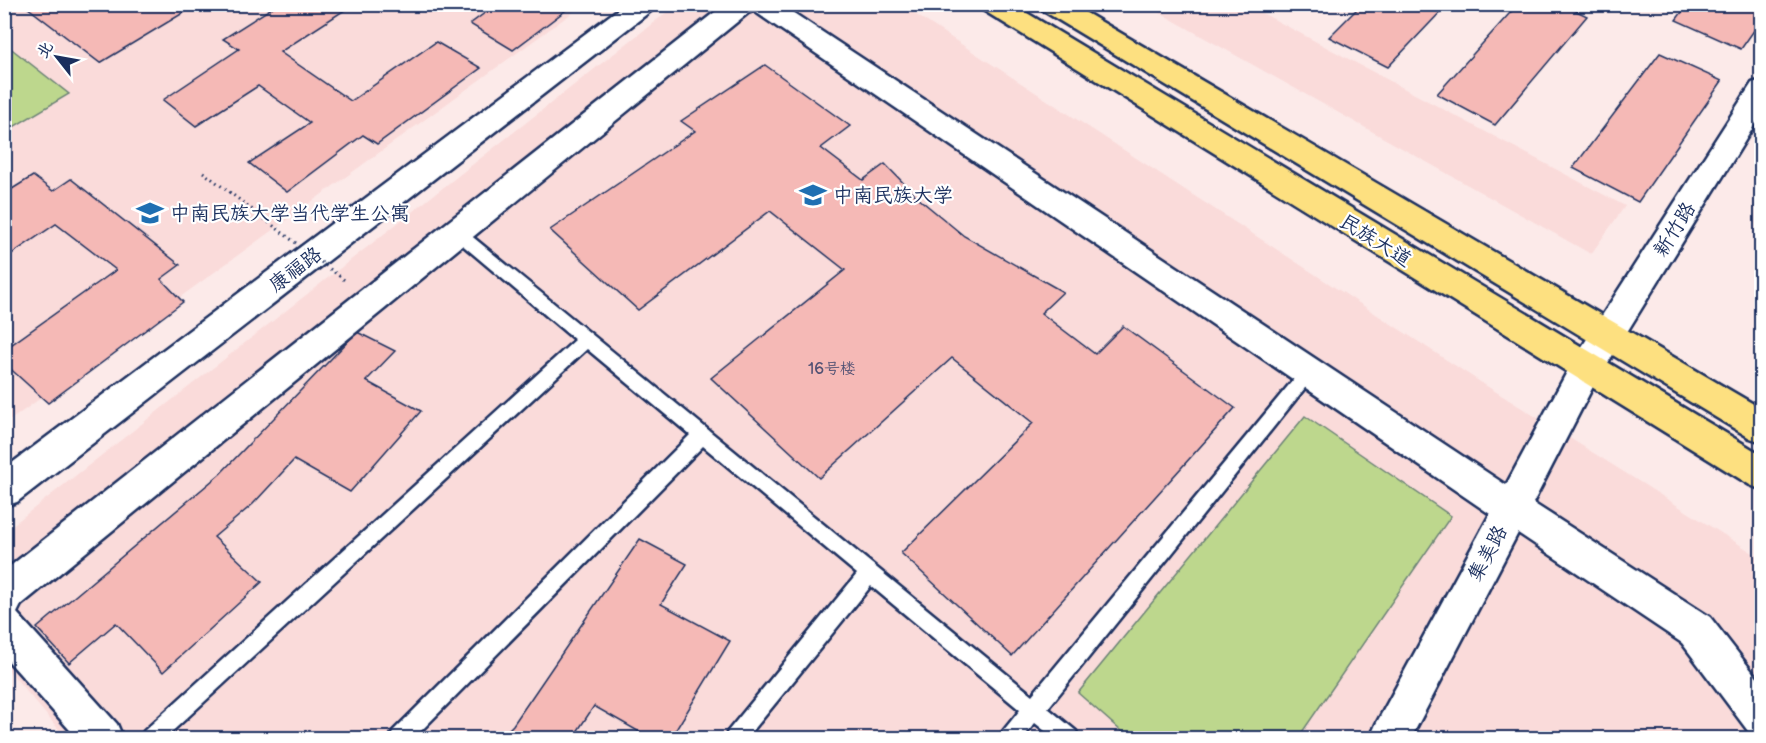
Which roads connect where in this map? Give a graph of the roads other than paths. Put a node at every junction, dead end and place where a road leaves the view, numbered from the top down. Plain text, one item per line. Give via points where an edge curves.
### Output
1 (643, 4) edge
2 (750, 4) edge
3 (761, 4) edge
4 (992, 4) edge
5 (1051, 4) edge
6 (1761, 90) edge
7 (458, 232) junction
8 (1606, 336) junction
9 (587, 339) junction
10 (1586, 369) junction
11 (1309, 373) junction
12 (1761, 427) edge
13 (702, 435) junction
14 (1761, 474) edge
15 (4, 490) edge
16 (1510, 508) junction
17 (869, 573) junction
18 (4, 600) edge
19 (4, 627) edge
20 (1033, 709) junction
21 (1761, 717) edge
22 (103, 738) edge
23 (151, 738) edge
24 (400, 738) edge
25 (735, 738) edge
26 (1010, 738) edge
27 (1069, 738) edge
28 (1390, 738) edge

1 - 15 street, 康福路
2 - 7 street via 741,6
3 - 11 street
4 - 10 main road, 民族大道
5 - 8 main road, 民族大道
6 - 8 street, 新竹路
7 - 9 lane
7 - 18 street via 26,576
8 - 10 street, 新竹路
8 - 12 main road, 民族大道
9 - 13 lane
9 - 23 lane
10 - 14 main road, 民族大道
10 - 16 street, 集美路
11 - 16 street
11 - 20 lane
13 - 17 lane
13 - 24 lane
16 - 21 street via 1696,630
16 - 28 street, 集美路
17 - 20 lane
17 - 25 lane
19 - 22 street
20 - 26 lane
20 - 27 lane

